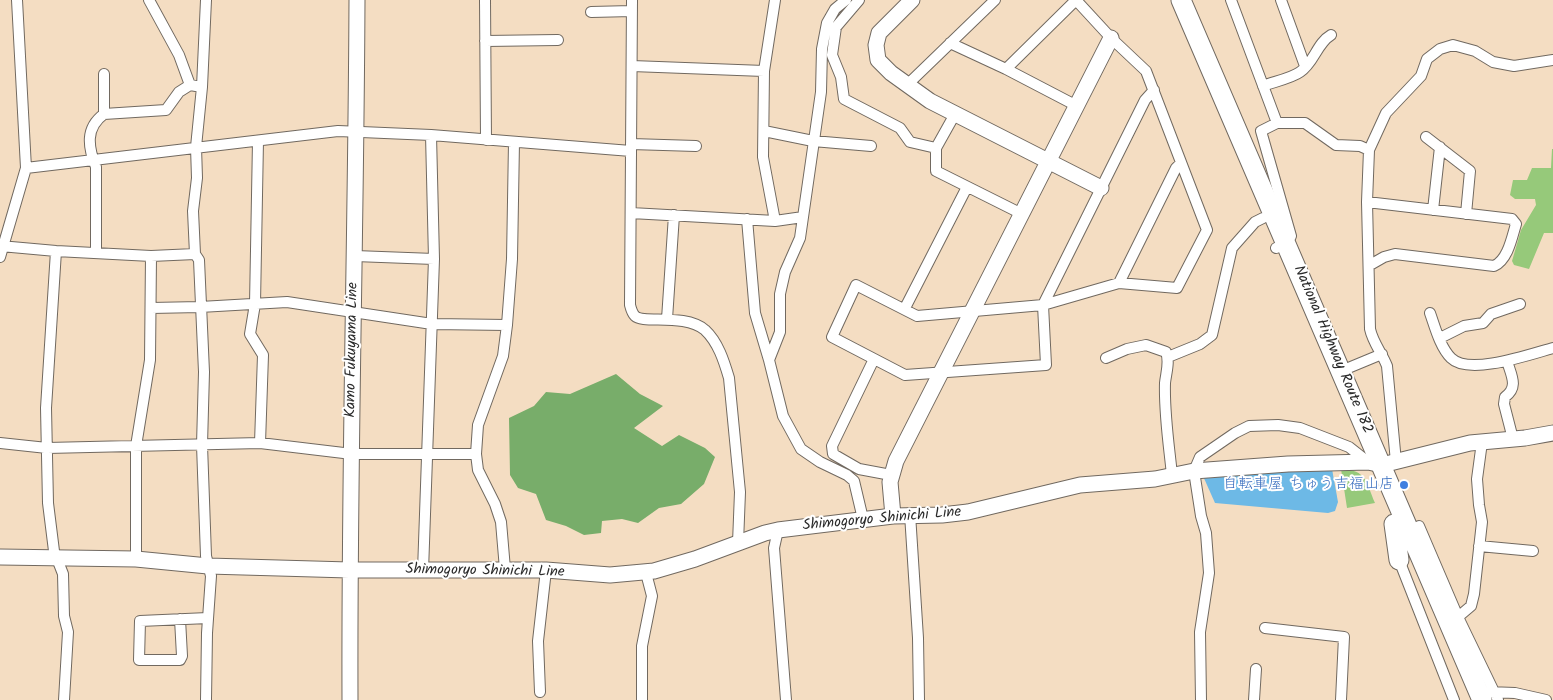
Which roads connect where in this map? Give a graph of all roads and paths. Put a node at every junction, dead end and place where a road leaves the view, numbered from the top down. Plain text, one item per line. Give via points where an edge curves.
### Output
1 (18, 0) edge
2 (149, 0) edge
3 (206, 0) edge
4 (357, 0) edge
5 (485, 0) edge
6 (775, 0) edge
7 (846, 0) edge
8 (859, 0) edge
9 (912, 0) edge
10 (995, 0) edge
11 (1168, 0) edge
12 (1181, 0) edge
13 (1231, 0) edge
14 (1281, 0) edge
15 (632, 5) edge
16 (591, 12) dead end
17 (1331, 35) dead end
18 (1111, 38) junction
19 (558, 40) dead end
20 (485, 41) junction
21 (950, 43) junction
22 (1553, 60) edge
23 (632, 66) junction
24 (1305, 66) junction
25 (1006, 69) junction
26 (764, 71) junction
27 (104, 74) dead end
28 (190, 85) junction
29 (908, 85) junction
30 (1263, 86) junction
31 (202, 88) junction
32 (1154, 90) junction
33 (1077, 106) junction
34 (104, 114) junction
35 (955, 114) junction
36 (1276, 123) junction
37 (357, 131) junction
38 (764, 131) junction
39 (431, 135) junction
40 (1426, 137) dead end
41 (486, 140) junction
42 (258, 141) junction
43 (813, 141) junction
44 (514, 142) junction
45 (696, 146) dead end
46 (871, 146) dead end
47 (196, 147) junction
48 (631, 147) junction
49 (1440, 147) junction
50 (936, 148) junction
51 (1369, 150) junction
52 (93, 160) junction
53 (1049, 161) junction
54 (1182, 163) junction
55 (26, 168) junction
56 (967, 187) junction
57 (1101, 188) junction
58 (1367, 202) junction
59 (1433, 210) junction
60 (631, 213) junction
61 (1022, 214) junction
62 (1466, 214) junction
63 (674, 215) junction
64 (803, 218) junction
65 (1263, 218) junction
66 (747, 219) junction
67 (776, 221) junction
68 (1281, 246) junction
69 (2, 247) edge
70 (56, 251) junction
71 (96, 253) junction
72 (195, 254) junction
73 (151, 256) junction
74 (355, 256) junction
75 (0, 257) edge
76 (434, 259) junction
77 (1370, 265) junction
78 (1119, 283) junction
79 (255, 304) junction
80 (1520, 304) dead end
81 (1043, 305) junction
82 (200, 307) junction
83 (151, 308) junction
84 (905, 308) junction
85 (354, 311) junction
86 (972, 311) junction
87 (1430, 313) dead end
88 (667, 319) junction
89 (432, 324) junction
90 (507, 325) junction
91 (1440, 338) junction
92 (1553, 348) edge
93 (1382, 354) junction
94 (1168, 357) junction
95 (1106, 358) dead end
96 (874, 359) junction
97 (769, 360) junction
98 (1507, 361) junction
99 (1341, 371) junction
100 (941, 373) junction
101 (1553, 433) edge
102 (1513, 439) junction
103 (1482, 442) junction
104 (0, 443) edge
105 (260, 443) junction
106 (202, 445) junction
107 (136, 446) junction
108 (47, 448) junction
109 (352, 454) junction
110 (476, 454) junction
111 (427, 455) junction
112 (1382, 463) junction
113 (1194, 471) junction
114 (891, 475) junction
115 (1172, 475) junction
116 (910, 514) junction
117 (893, 516) junction
118 (1398, 518) junction
119 (862, 519) junction
120 (1419, 526) joint
121 (778, 530) junction
122 (738, 543) junction
123 (1479, 546) junction
124 (1532, 551) dead end
125 (0, 557) edge
126 (56, 557) junction
127 (136, 559) junction
128 (1399, 560) joint
129 (208, 566) junction
130 (504, 569) junction
131 (349, 570) junction
132 (546, 570) junction
133 (423, 571) junction
134 (646, 573) junction
135 (208, 618) junction
136 (1458, 618) junction
137 (180, 619) junction
138 (1265, 628) dead end
139 (1256, 669) dead end
140 (540, 692) dead end
141 (1485, 697) edge
142 (64, 700) edge
143 (206, 700) edge
144 (350, 700) edge
145 (642, 700) edge
146 (786, 700) edge
147 (919, 700) edge
148 (1201, 700) edge
149 (1254, 700) edge
150 (1341, 700) edge
151 (1454, 700) edge
152 (1546, 700) edge

1 - 55 street
2 - 28 street via 179,55
3 - 31 street
4 - 37 main road, Kamo Fukuyama Line
5 - 20 street
6 - 26 street
7 - 43 street via 835,9 827,23
8 - 50 street via 836,27 832,55 841,77 844,98 900,128 910,142
9 - 29 main road via 879,33 876,45 878,60
10 - 21 street
11 - 65 highway, National Highway Route 182
12 - 68 highway, National Highway Route 182
13 - 30 street
14 - 24 street
15 - 16 street
15 - 23 street
17 - 24 street via 1324,39
18 - 25 street via 1076,0
18 - 32 street via 1146,71
18 - 33 main road
19 - 20 street
20 - 41 street
21 - 25 street
21 - 29 street
22 - 51 street via 1514,66 1493,62 1475,51 1453,45 1440,49 1427,59 1422,76 1386,113
23 - 26 street
23 - 48 street
24 - 30 street via 1301,71
25 - 33 street
26 - 38 street
27 - 34 street
28 - 31 street
28 - 34 street via 166,110
29 - 35 main road
30 - 36 street
31 - 47 street
32 - 54 street
32 - 57 street via 1145,100
33 - 53 main road
34 - 52 street via 96,120 90,134
35 - 50 street
35 - 53 main road
36 - 51 street via 1305,123 1336,145 1360,146
36 - 68 street via 1261,131 1291,236
37 - 39 street
37 - 42 street
37 - 74 main road, Kamo Fukuyama Line
38 - 43 street
38 - 67 street via 763,157
39 - 41 street
39 - 76 street
40 - 49 street
41 - 44 street
42 - 47 street
42 - 79 street
43 - 46 street
43 - 64 street
44 - 48 street
44 - 90 street
45 - 48 street
47 - 52 street
47 - 72 street
48 - 60 street
49 - 59 street
49 - 62 street via 1470,171
50 - 56 street via 936,171
51 - 58 street
52 - 55 street
52 - 71 street via 96,166
53 - 57 main road
53 - 61 main road
54 - 78 street via 1176,168
54 - 78 street via 1207,230 1177,288
55 - 69 street
56 - 61 street
56 - 84 street
57 - 81 street
58 - 59 street
58 - 77 street
59 - 62 street
60 - 63 street
60 - 88 street via 630,305 634,315 640,319
61 - 86 main road
62 - 77 street via 1512,219 1516,224 1500,264 1494,266 1395,254
63 - 66 street
63 - 88 street
64 - 67 street
64 - 97 street via 800,238 783,279 780,332
65 - 68 highway, National Highway Route 182
65 - 94 street via 1255,222 1232,248 1212,335 1200,344
66 - 67 street
66 - 97 street via 755,313
68 - 99 highway, National Highway Route 182
68 - 112 highway, National Highway Route 182
69 - 70 street
69 - 75 street
70 - 71 street
70 - 108 street via 46,408
71 - 73 street
72 - 73 street
72 - 82 street via 199,260
73 - 83 street
74 - 76 street
74 - 85 main road, Kamo Fukuyama Line
76 - 89 street
77 - 93 street via 1370,330 1372,340
78 - 81 street
79 - 82 street
79 - 85 street via 288,302
79 - 105 street via 250,334 263,355
80 - 91 street via 1491,314 1483,323 1464,326
81 - 86 street
81 - 100 street via 1046,365
82 - 83 street
82 - 106 street via 204,372
83 - 107 street via 150,360
84 - 86 street via 917,316
84 - 96 street via 856,285 832,336
85 - 89 street
85 - 109 main road, Kamo Fukuyama Line
86 - 100 main road
87 - 91 street
88 - 122 street via 697,324 705,331 713,340 729,378 740,492
89 - 90 street
89 - 111 street
90 - 110 street via 503,356 478,425
91 - 98 street via 1451,359 1459,364
92 - 98 street
93 - 99 street
93 - 112 street via 1387,366
94 - 95 street via 1166,352 1146,345
94 - 115 street via 1165,406
96 - 100 street via 905,375
96 - 114 street via 832,446 833,454 859,469
97 - 119 street via 783,416 802,449 854,481
98 - 102 street via 1513,386 1504,404
99 - 112 highway, National Highway Route 182
100 - 114 main road
101 - 102 main road, Shimogoryo Shinichi Line
102 - 103 main road, Shimogoryo Shinichi Line
103 - 112 main road, Shimogoryo Shinichi Line
103 - 123 street via 1477,479 1482,522
104 - 108 street
105 - 106 street
105 - 109 street
106 - 107 street
106 - 129 street
107 - 108 street
107 - 127 street
108 - 126 street via 48,503
109 - 111 street
109 - 131 main road, Kamo Fukuyama Line
110 - 111 street
110 - 130 street via 478,470 501,522
111 - 133 street
112 - 113 main road, Shimogoryo Shinichi Line via 1288,464
112 - 113 street via 1300,428 1268,425 1249,426 1235,433 1200,457
112 - 118 highway, National Highway Route 182
113 - 115 main road, Shimogoryo Shinichi Line
113 - 148 street via 1206,533 1209,573 1200,632
114 - 117 main road
115 - 116 main road, Shimogoryo Shinichi Line via 1080,485 968,512
116 - 117 main road, Shimogoryo Shinichi Line
116 - 147 street
117 - 119 main road, Shimogoryo Shinichi Line
118 - 120 highway
118 - 128 highway
118 - 141 highway, National Highway Route 182
119 - 121 main road, Shimogoryo Shinichi Line
120 - 136 street
121 - 122 main road, Shimogoryo Shinichi Line
121 - 146 street via 774,548
122 - 134 main road, Shimogoryo Shinichi Line
123 - 124 street
123 - 136 street via 1471,606
125 - 126 main road, Shimogoryo Shinichi Line
126 - 127 main road, Shimogoryo Shinichi Line
126 - 142 street via 63,574 64,616 68,632
127 - 129 main road, Shimogoryo Shinichi Line
128 - 151 street
129 - 131 main road, Shimogoryo Shinichi Line
129 - 135 street via 211,576
130 - 132 main road, Shimogoryo Shinichi Line
130 - 133 main road, Shimogoryo Shinichi Line
131 - 133 main road, Shimogoryo Shinichi Line
131 - 144 main road, Kamo Fukuyama Line
132 - 134 main road, Shimogoryo Shinichi Line via 610,575
132 - 140 street via 538,641
134 - 145 street via 652,596 642,646
135 - 137 street
135 - 143 street
136 - 141 street
137 - 137 street via 180,660 139,660 140,621
138 - 150 street via 1344,636
139 - 149 street
141 - 152 street via 1515,693

